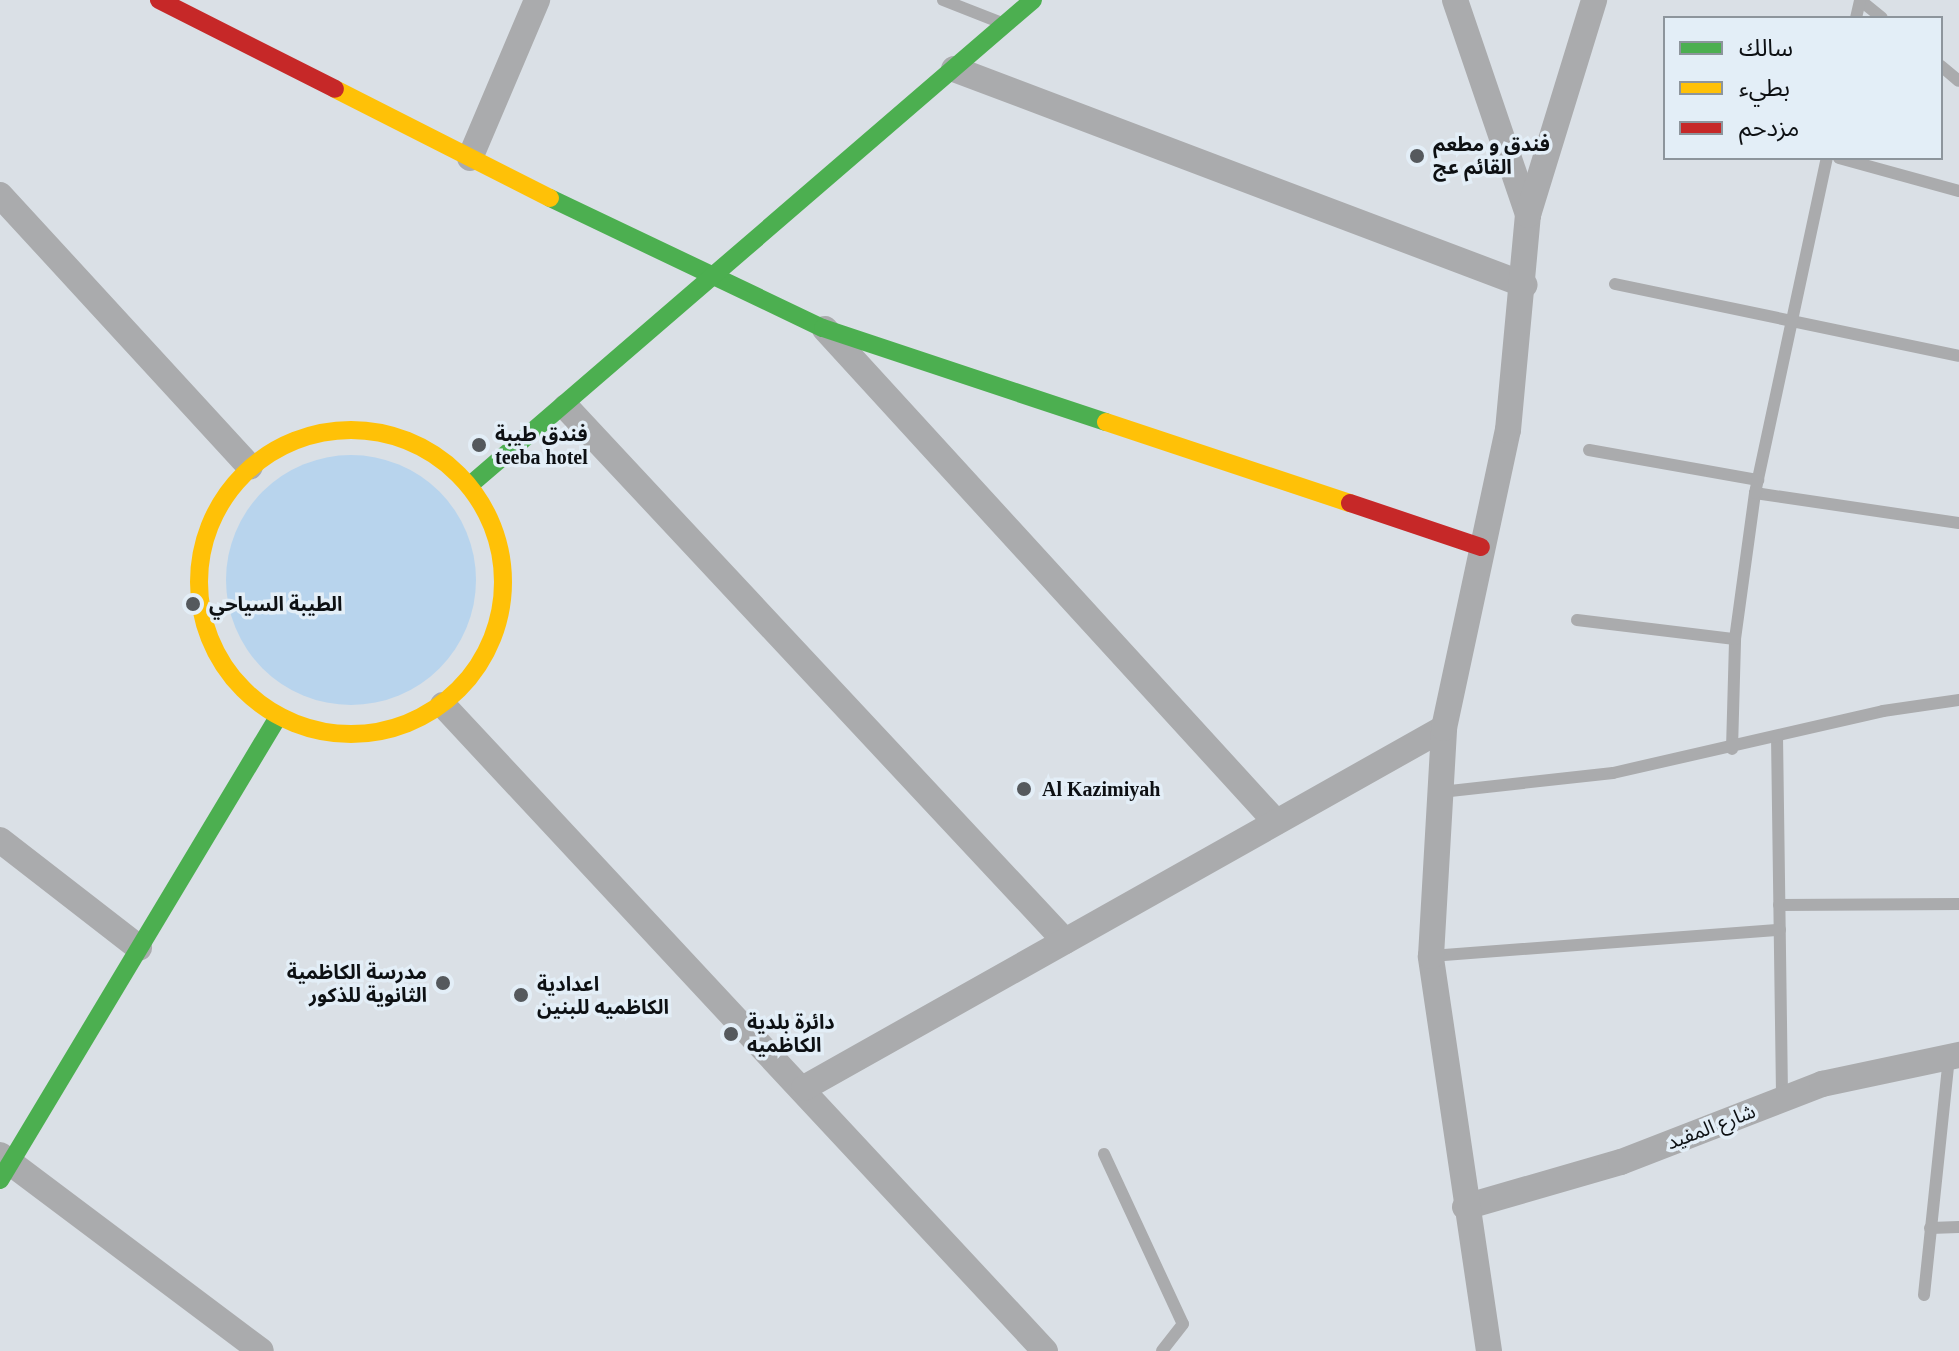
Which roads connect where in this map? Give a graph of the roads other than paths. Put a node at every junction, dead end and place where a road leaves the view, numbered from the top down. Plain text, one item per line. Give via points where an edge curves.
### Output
1 (159, 0) edge
2 (537, 0) edge
3 (943, 0) edge
4 (1033, 0) edge
5 (1455, 0) edge
6 (1594, 0) edge
7 (1860, 0) edge
8 (1880, 16) edge
9 (1006, 24) junction
10 (1943, 68) edge
11 (954, 69) junction
12 (1959, 81) edge
13 (470, 158) junction
14 (1827, 160) edge
15 (1846, 160) edge
16 (1959, 191) edge
17 (0, 195) edge
18 (1528, 215) junction
19 (712, 280) junction
20 (1615, 284) dead end
21 (1525, 285) junction
22 (1792, 321) junction
23 (823, 328) junction
24 (1959, 356) edge
25 (566, 407) junction
26 (1589, 450) dead end
27 (250, 467) junction
28 (470, 485) junction
29 (1756, 487) junction
30 (1959, 523) edge
31 (1481, 547) junction
32 (1577, 620) dead end
33 (1735, 639) junction
34 (1959, 700) edge
35 (443, 705) junction
36 (278, 717) junction
37 (1444, 728) junction
38 (1777, 736) junction
39 (1732, 749) junction
40 (1441, 792) junction
41 (1276, 822) junction
42 (0, 840) edge
43 (1959, 904) edge
44 (1779, 905) junction
45 (1780, 930) junction
46 (1065, 941) junction
47 (139, 948) junction
48 (1431, 956) junction
49 (1954, 1056) edge
50 (804, 1088) junction
51 (1782, 1100) junction
52 (1104, 1154) dead end
53 (4, 1165) edge
54 (1465, 1207) junction
55 (1959, 1227) edge
56 (1930, 1228) junction
57 (1924, 1295) dead end
58 (261, 1351) edge
59 (1045, 1351) edge
60 (1162, 1351) edge
61 (1489, 1351) edge

1 - 13 street
2 - 13 street
3 - 9 lane
4 - 9 street
5 - 18 street
6 - 18 street
7 - 8 lane
9 - 11 street
10 - 12 lane
11 - 19 street
11 - 21 street
13 - 19 street
14 - 22 lane
15 - 16 lane
17 - 27 street
18 - 21 street
19 - 23 street
19 - 25 street
20 - 22 lane
21 - 31 street via 1508,430
22 - 24 lane
22 - 29 lane
23 - 31 street
23 - 41 street
25 - 28 street
25 - 46 street
26 - 29 lane
27 - 28 street via 284,444 364,430 440,457
27 - 36 street via 219,505 205,539 198,600 211,647 239,688
28 - 35 street via 495,533 503,601 493,640
29 - 30 lane
29 - 33 lane
31 - 37 street
32 - 33 lane
33 - 39 lane
34 - 38 lane
35 - 36 street via 404,725 362,735 319,732
35 - 50 street
36 - 47 street
37 - 40 street
37 - 41 street
38 - 39 lane
38 - 44 lane
39 - 40 lane via 1613,773
40 - 48 street
41 - 46 street
42 - 47 street
43 - 44 lane
44 - 45 lane
45 - 48 lane
45 - 51 lane
46 - 50 street
47 - 53 street
48 - 54 street
49 - 51 street, شارع المفيد
49 - 56 lane
50 - 59 street
51 - 54 street, شارع المفيد via 1621,1162
52 - 60 lane via 1183,1324
53 - 58 street
54 - 61 street
55 - 56 lane
56 - 57 lane

